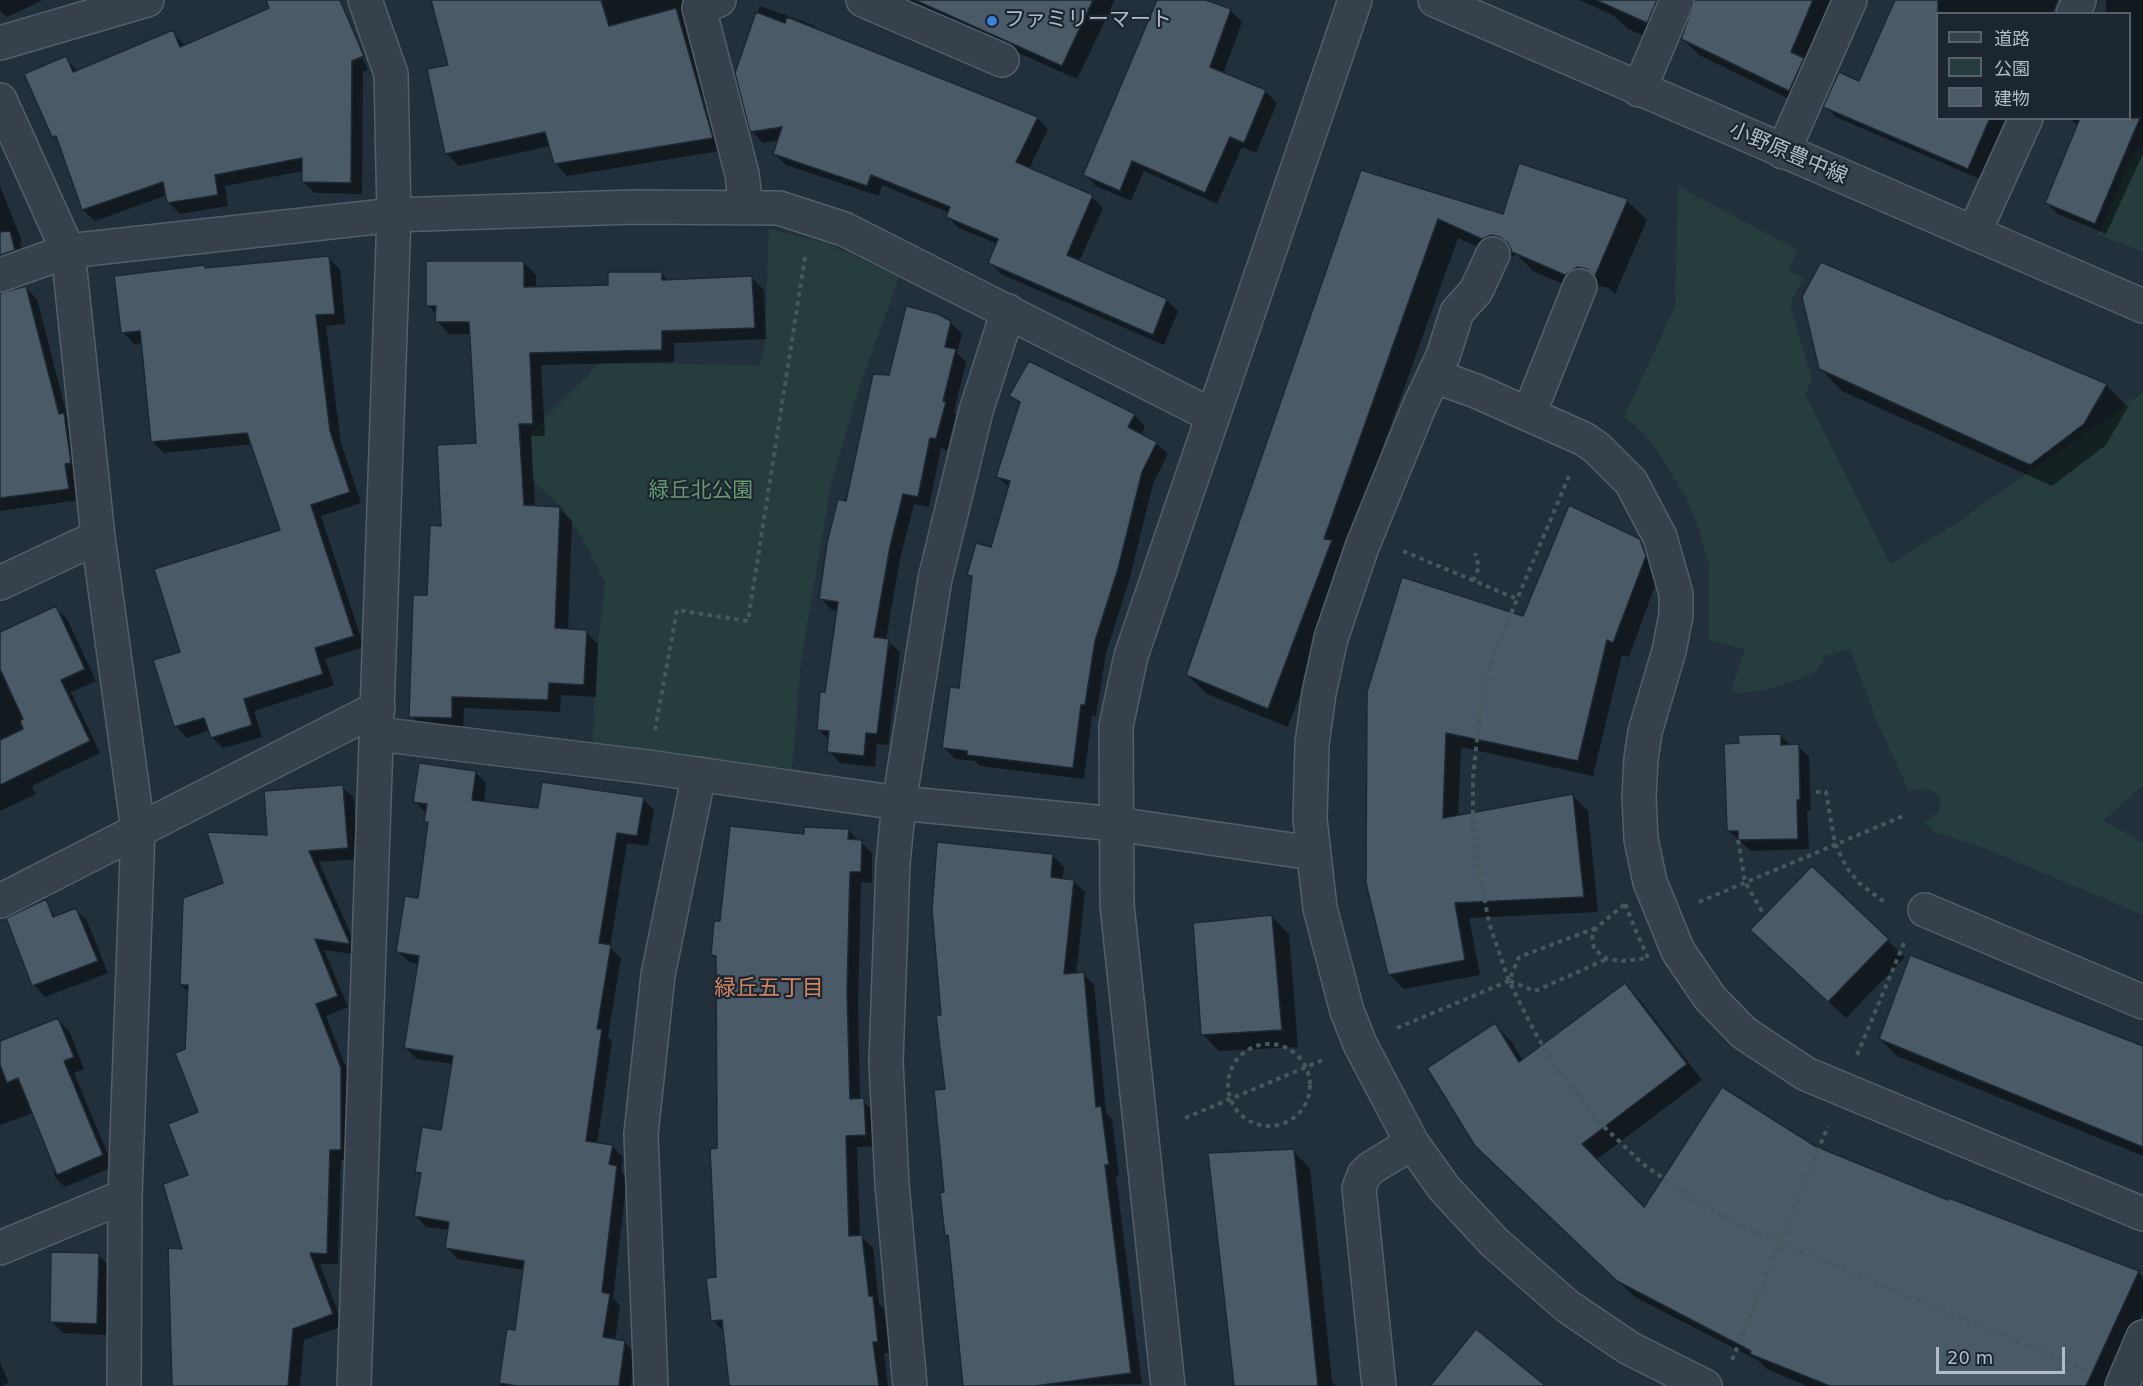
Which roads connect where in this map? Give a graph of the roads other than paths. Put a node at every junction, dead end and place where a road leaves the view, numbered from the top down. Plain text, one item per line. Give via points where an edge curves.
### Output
1 (147, 0) edge
2 (365, 0) edge
3 (719, 0) edge
4 (863, 0) edge
5 (1355, 0) edge
6 (1434, 0) edge
7 (1677, 0) edge
8 (1850, 0) edge
9 (0, 43) edge
10 (1002, 60) dead end
11 (1639, 90) junction
12 (0, 100) edge
13 (2025, 120) edge
14 (1783, 152) junction
15 (746, 208) junction
16 (394, 215) junction
17 (1974, 233) junction
18 (68, 251) junction
19 (1493, 254) dead end
20 (0, 275) edge
21 (1580, 286) dead end
22 (2143, 306) edge
23 (1008, 311) junction
24 (1434, 376) junction
25 (1529, 414) junction
26 (1211, 415) junction
27 (98, 537) junction
28 (0, 583) edge
29 (377, 721) junction
30 (699, 774) junction
31 (899, 803) junction
32 (1116, 824) junction
33 (138, 830) junction
34 (1312, 853) junction
35 (0, 901) edge
36 (1920, 913) road end
37 (2143, 1002) edge
38 (1412, 1143) junction
39 (125, 1196) junction
40 (2143, 1214) edge
41 (0, 1248) edge
42 (2143, 1337) edge
43 (349, 1384) edge
44 (124, 1386) edge
45 (651, 1386) edge
46 (910, 1386) edge
47 (1168, 1386) edge
48 (1379, 1386) edge
49 (1705, 1386) edge
50 (2122, 1386) edge

1 - 9 street
2 - 16 street via 391,74
3 - 15 street via 699,8 742,174
4 - 10 street
5 - 26 street
6 - 11 street, 小野原豊中線
7 - 11 street
8 - 14 street
11 - 14 street, 小野原豊中線
12 - 18 street
13 - 17 street
14 - 17 street, 小野原豊中線
15 - 16 street via 633,207
15 - 23 street via 779,208 844,229
16 - 18 street
16 - 29 street
17 - 22 street, 小野原豊中線
18 - 20 street
18 - 27 street
19 - 24 street via 1476,291 1457,312
21 - 25 street
23 - 26 street
23 - 31 street via 976,411 935,579
24 - 25 street
24 - 34 street via 1362,547 1331,638 1312,744
25 - 40 street via 1584,439 1612,460 1641,497 1668,560 1676,594 1676,615 1645,732 1639,798 1650,924 1678,951 1725,1016 1806,1074
26 - 32 street via 1131,656 1116,726
27 - 28 street
27 - 33 street
29 - 30 street
29 - 33 street
29 - 43 street
30 - 31 street
30 - 45 street via 658,975 641,1134
31 - 32 street
31 - 46 street via 886,1062 892,1184
32 - 34 street
32 - 47 street via 1117,905
33 - 35 street
33 - 39 street
34 - 38 street via 1326,937 1360,1044
36 - 37 street
38 - 48 street via 1371,1168 1359,1188
38 - 49 street via 1477,1225 1547,1290 1629,1348
39 - 41 street
39 - 44 street
42 - 50 street

